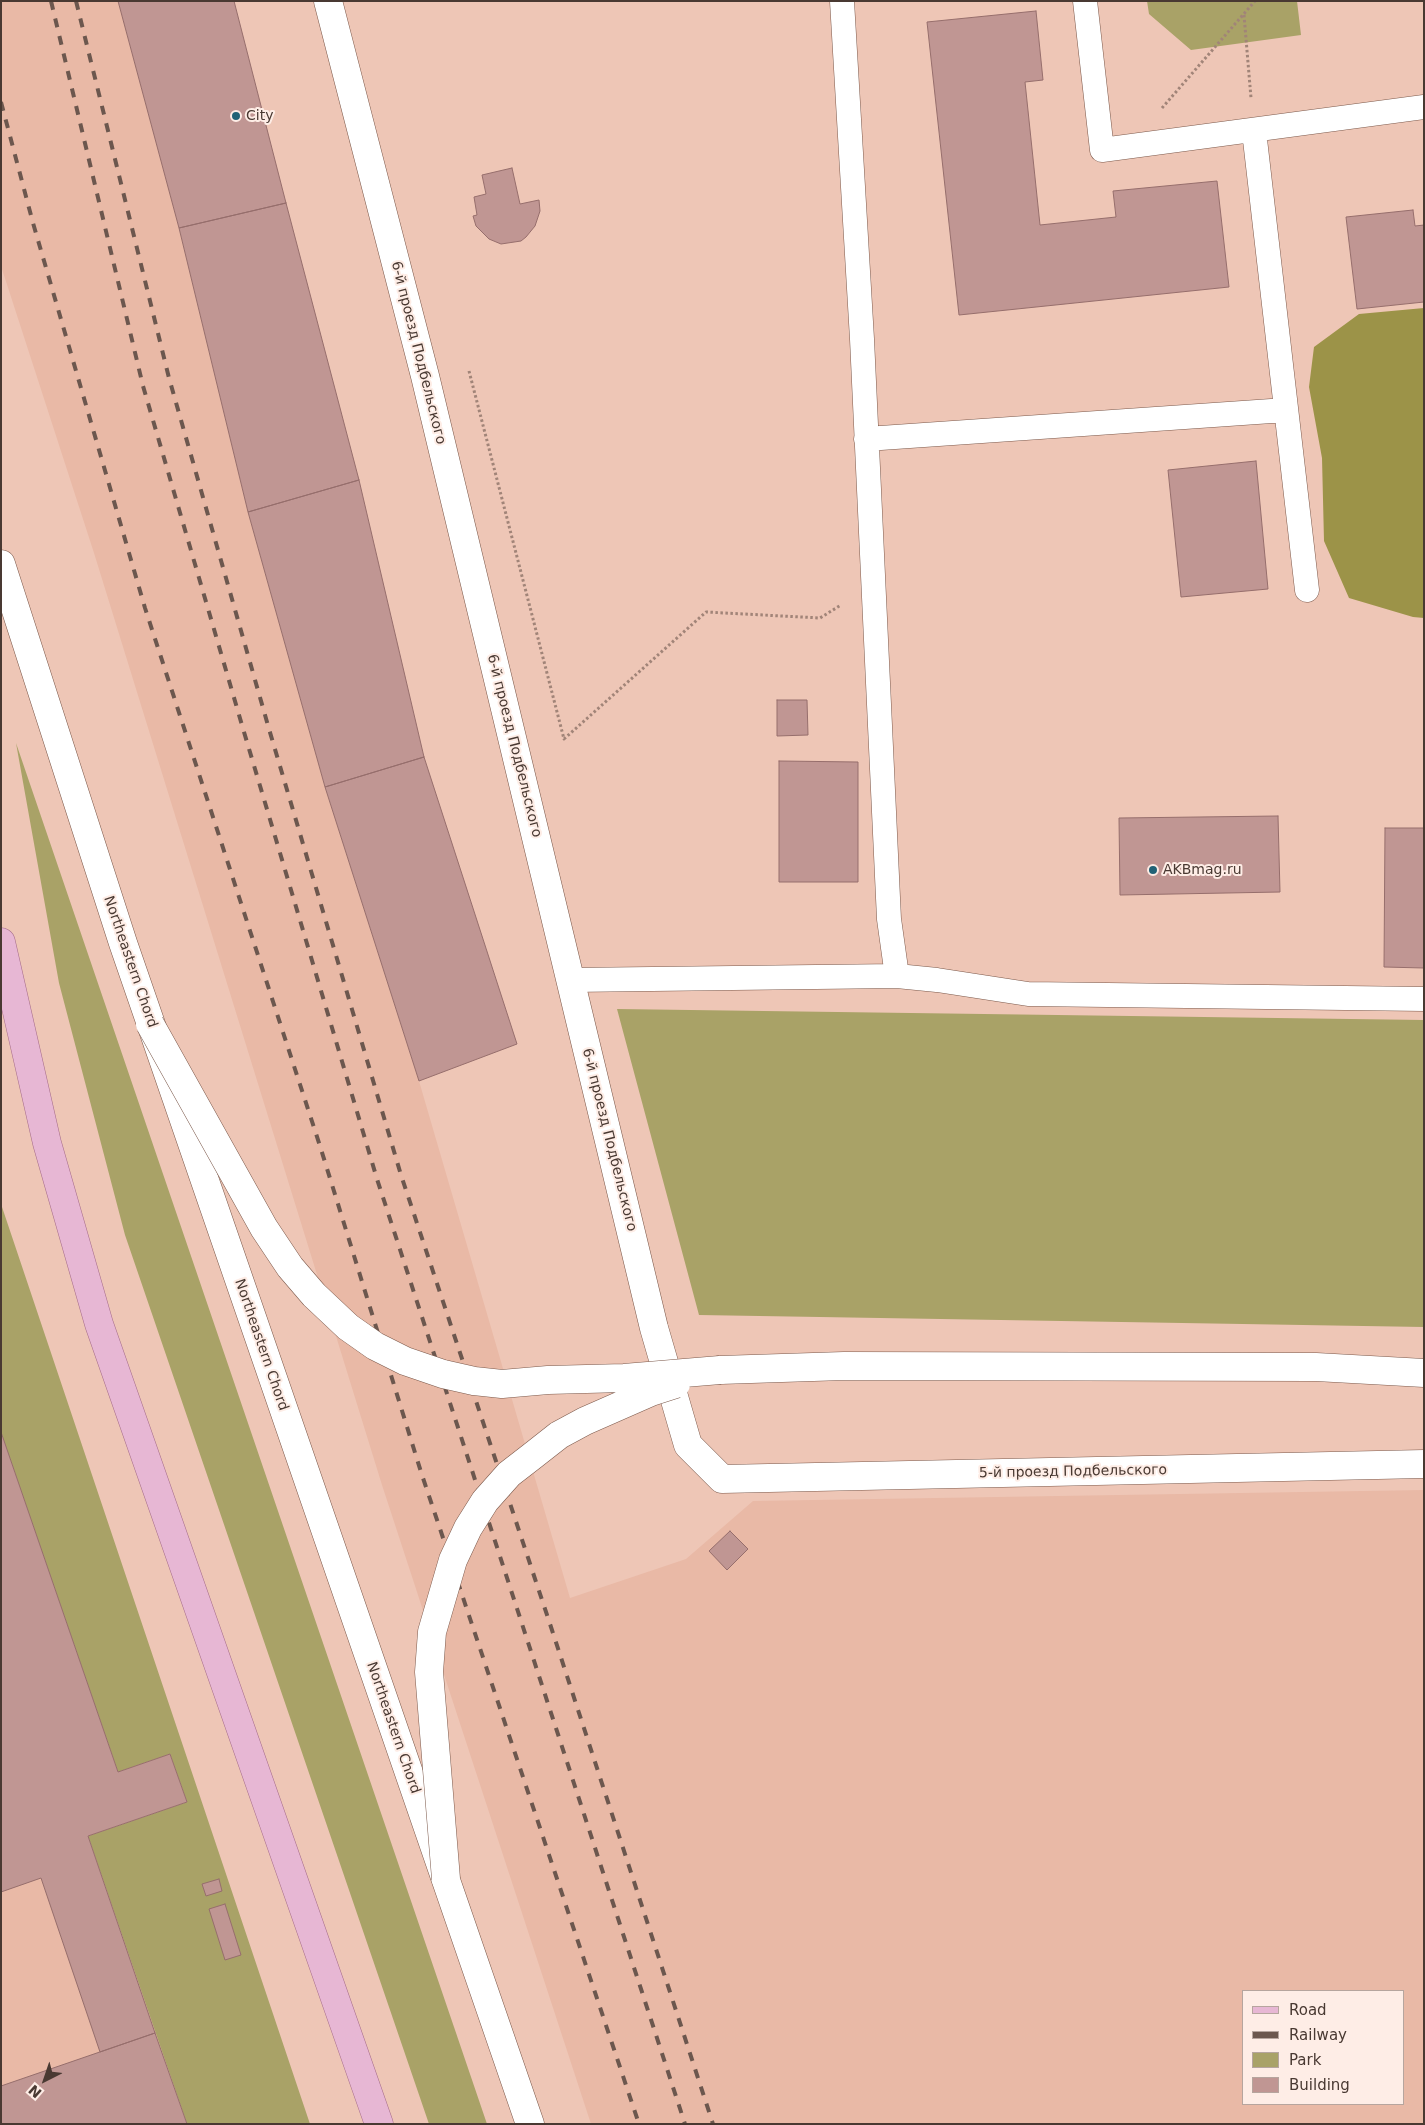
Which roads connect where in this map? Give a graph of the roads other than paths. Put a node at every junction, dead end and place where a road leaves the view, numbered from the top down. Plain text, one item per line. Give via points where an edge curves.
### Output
1 (328, 1) edge
2 (842, 1) edge
3 (1085, 1) edge
4 (1424, 107) edge
5 (1254, 131) junction
6 (1286, 410) junction
7 (866, 439) junction
8 (1, 564) edge
9 (1307, 590) dead end
10 (1, 942) edge
11 (897, 976) junction
12 (570, 980) junction
13 (1424, 999) edge
14 (150, 1024) junction
15 (720, 1370) junction
16 (1424, 1373) edge
17 (1424, 1464) edge
18 (722, 1479) joint
19 (446, 1879) junction
20 (379, 2124) edge
21 (530, 2124) edge

1 - 12 street, 6-й проезд Подбельского via 425,376
2 - 7 lane
3 - 5 lane via 1102,150
4 - 5 lane
5 - 6 lane
6 - 7 lane
6 - 9 lane
7 - 11 lane via 890,919
8 - 14 street, Northeastern Chord
10 - 20 main road via 46,1143 99,1324
11 - 12 lane
11 - 13 lane via 1028,994
12 - 18 street, 6-й проезд Подбельского via 654,1328 688,1445
14 - 15 street, bridge via 264,1228 290,1266 314,1295 348,1327 375,1346 443,1374 502,1384
14 - 19 street, Northeastern Chord, bridge
15 - 16 street via 844,1366 1316,1367
15 - 19 street, bridge via 651,1392 585,1420 558,1436 509,1474 485,1501 468,1528 441,1596 432,1632 429,1672
17 - 18 street, 5-й проезд Подбельского
19 - 21 street, Northeastern Chord

